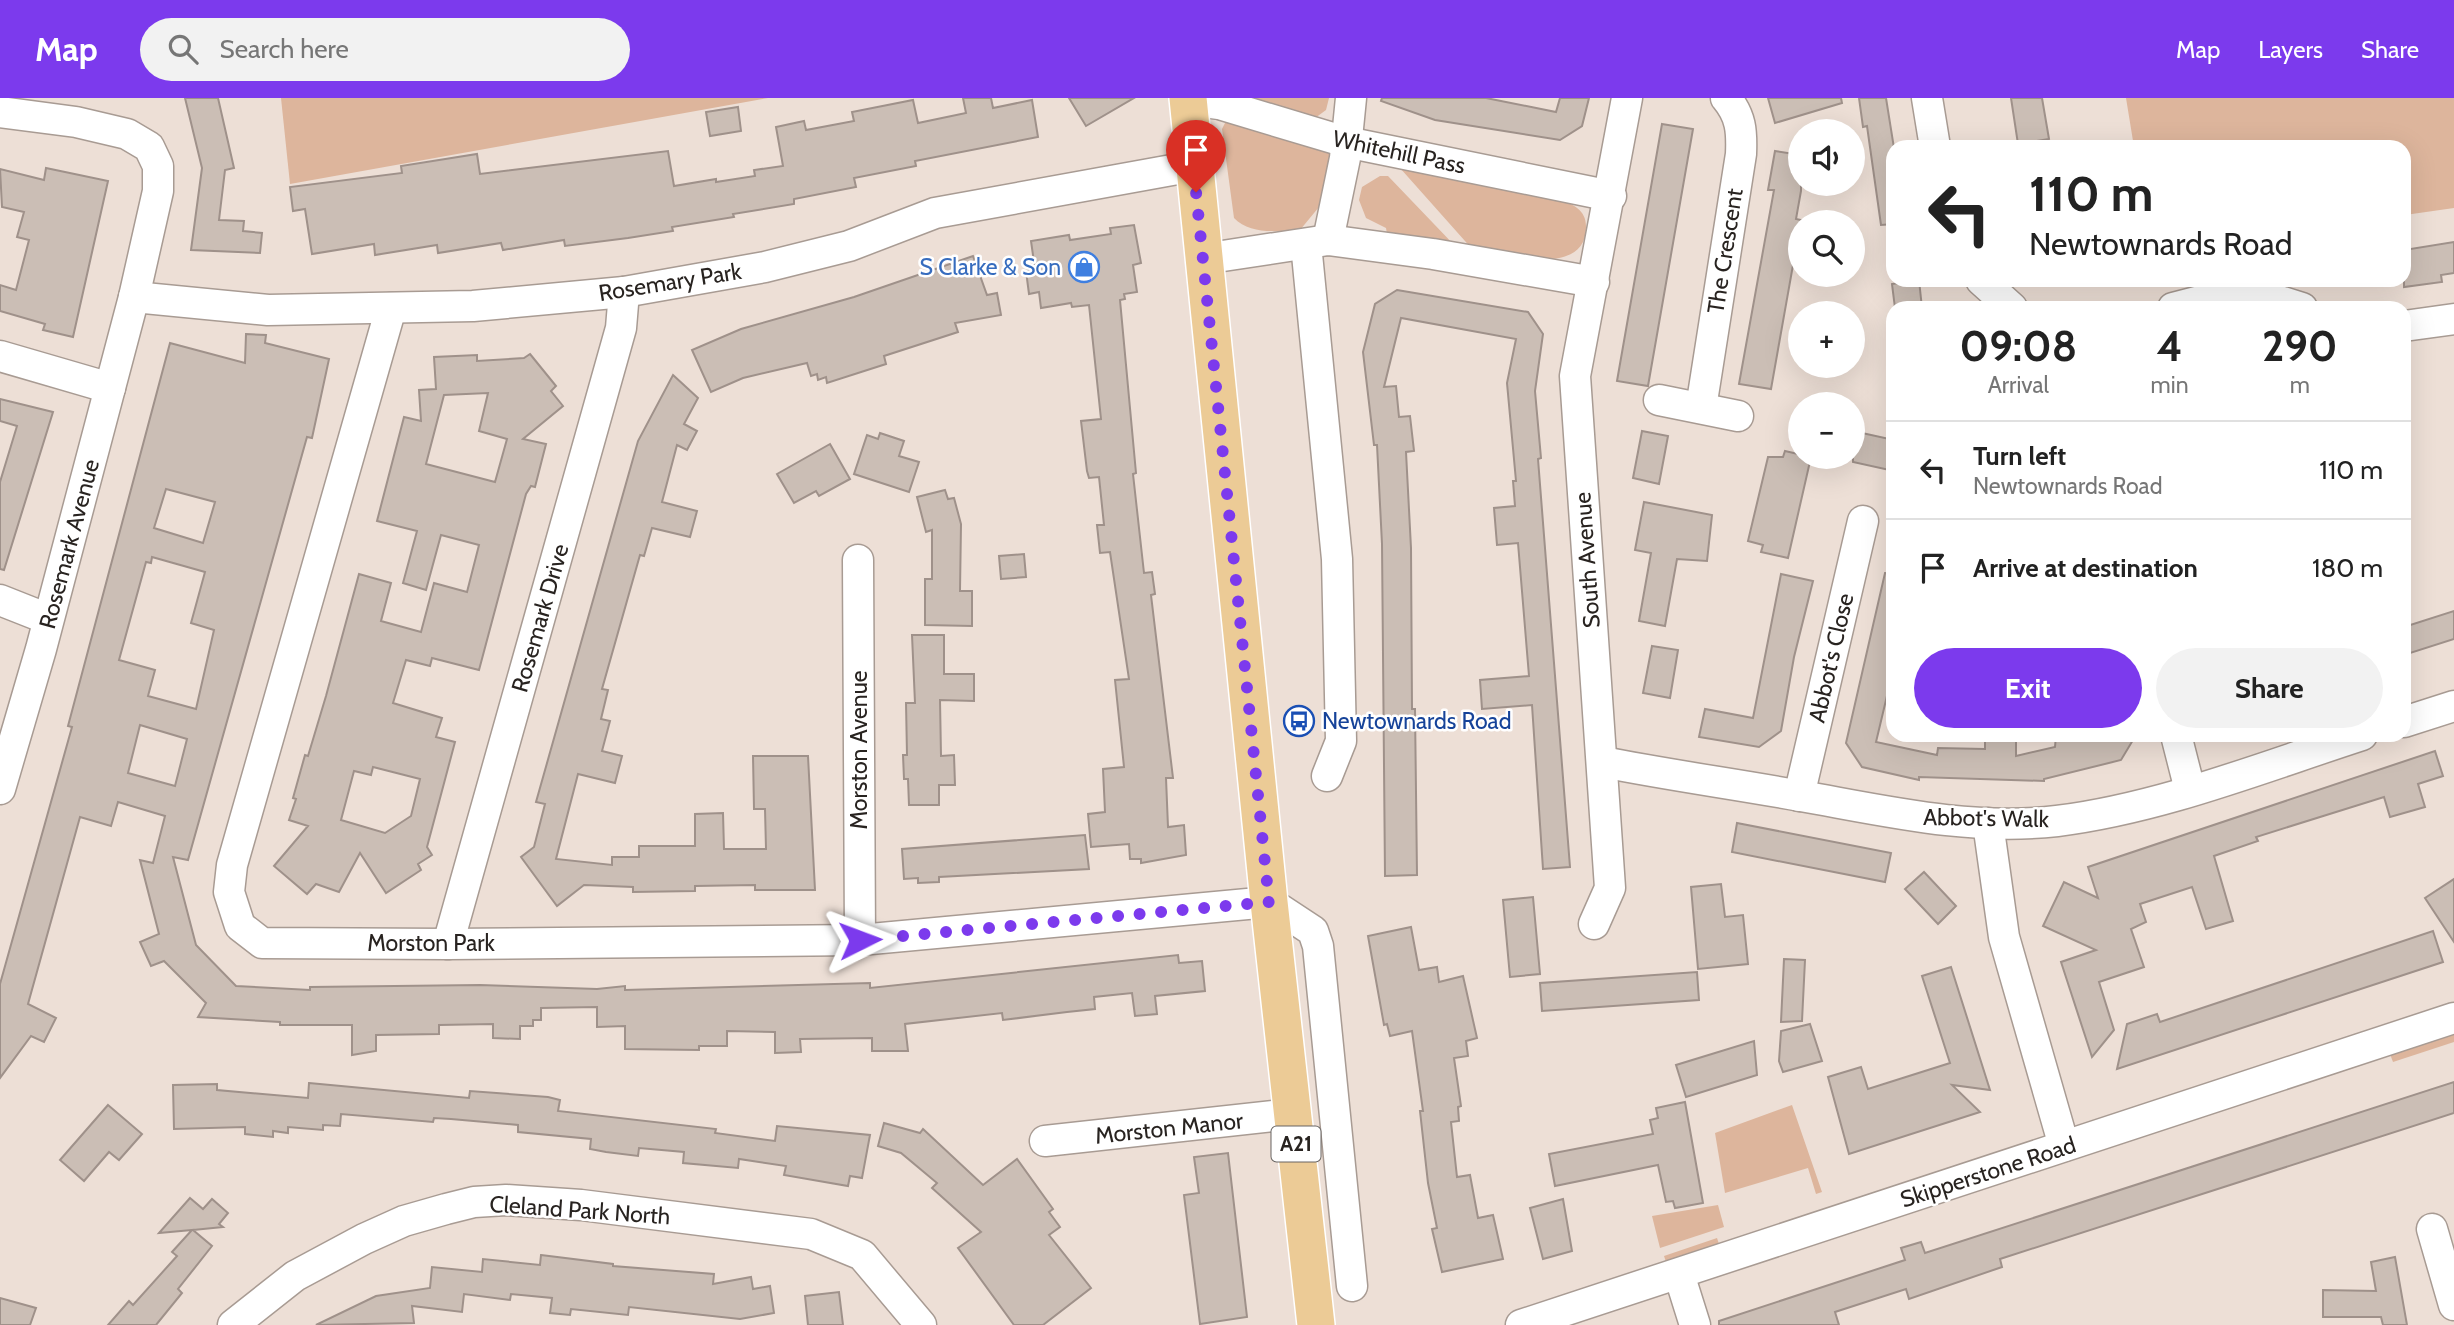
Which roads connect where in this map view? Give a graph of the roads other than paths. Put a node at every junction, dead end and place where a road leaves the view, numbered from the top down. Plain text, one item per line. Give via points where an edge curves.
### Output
1 (1350, 98) edge
2 (1627, 98) edge
3 (1726, 98) edge
4 (1927, 98) edge
5 (1188, 99) edge
6 (0, 112) edge
7 (1934, 140) edge
8 (1346, 142) junction
9 (1194, 166) junction
10 (1611, 195) junction
11 (1317, 242) junction
12 (1203, 259) junction
13 (1594, 282) junction
14 (1989, 287) edge
15 (624, 292) junction
16 (134, 298) junction
17 (2004, 301) edge
18 (2199, 301) edge
19 (2280, 301) edge
20 (391, 308) junction
21 (2454, 319) edge
22 (2411, 325) edge
23 (0, 356) edge
24 (110, 388) junction
25 (1659, 400) dead end
26 (1700, 408) junction
27 (1738, 416) dead end
28 (1863, 521) dead end
29 (858, 560) dead end
30 (0, 600) edge
31 (48, 619) junction
32 (2454, 706) edge
33 (2411, 720) edge
34 (2178, 742) edge
35 (2340, 742) edge
36 (1603, 762) junction
37 (1326, 776) dead end
38 (0, 789) edge
39 (2190, 790) junction
40 (1799, 796) junction
41 (1988, 823) junction
42 (1269, 902) junction
43 (1594, 924) dead end
44 (860, 940) junction
45 (448, 944) junction
46 (2454, 1018) edge
47 (1293, 1114) junction
48 (1045, 1141) dead end
49 (2064, 1146) junction
50 (2432, 1229) dead end
51 (1679, 1274) junction
52 (1352, 1286) dead end
53 (2454, 1305) edge
54 (233, 1325) edge
55 (921, 1325) edge
56 (1316, 1325) edge
57 (1521, 1325) edge
58 (1695, 1325) edge

1 - 8 street
2 - 10 street, South Avenue
3 - 26 street, The Crescent via 1742,129 1741,153
4 - 7 street
5 - 8 street, Whitehill Pass
5 - 9 main road, A21
6 - 16 street, Rosemark Avenue via 114,131 149,147 158,166 158,191
8 - 10 street, Whitehill Pass
8 - 11 street
9 - 12 main road, A21
9 - 15 street, Rosemary Park via 947,211 849,246 765,267
10 - 13 street, South Avenue
11 - 12 street
11 - 13 street via 1433,254
11 - 37 street via 1337,559 1341,741
12 - 42 main road, A21
13 - 36 street, South Avenue via 1575,376
14 - 17 street
15 - 20 street, Rosemary Park via 472,306
15 - 45 street, Rosemark Drive via 621,328
16 - 20 street, Rosemary Park via 268,310
16 - 24 street, Rosemark Avenue
18 - 19 street via 2227,293
20 - 45 street, Morston Park via 232,865 229,892 240,926 262,943
21 - 22 street
23 - 24 street
24 - 31 street, Rosemark Avenue
25 - 26 street
26 - 27 street
28 - 40 street, Abbot's Close
29 - 44 street, Morston Avenue
30 - 31 street
31 - 38 street, Rosemark Avenue
32 - 33 street
34 - 39 street
35 - 39 street, Abbot's Walk
36 - 40 street, Abbot's Walk
36 - 43 street, South Avenue via 1610,888
39 - 41 street, Abbot's Walk via 2098,815
40 - 41 street, Abbot's Walk via 1931,820
41 - 49 street via 2004,937
42 - 44 street, Morston Park
42 - 47 main road, A21
42 - 52 street via 1313,931 1318,946
44 - 45 street, Morston Park
46 - 49 street, Skipperstone Road
47 - 48 street, Morston Manor
47 - 56 main road, A21
49 - 51 street, Skipperstone Road
50 - 53 street
51 - 57 street, Skipperstone Road
51 - 58 street
54 - 55 street, Cleland Park North via 295,1276 364,1239 446,1209 506,1200 811,1234 862,1255

